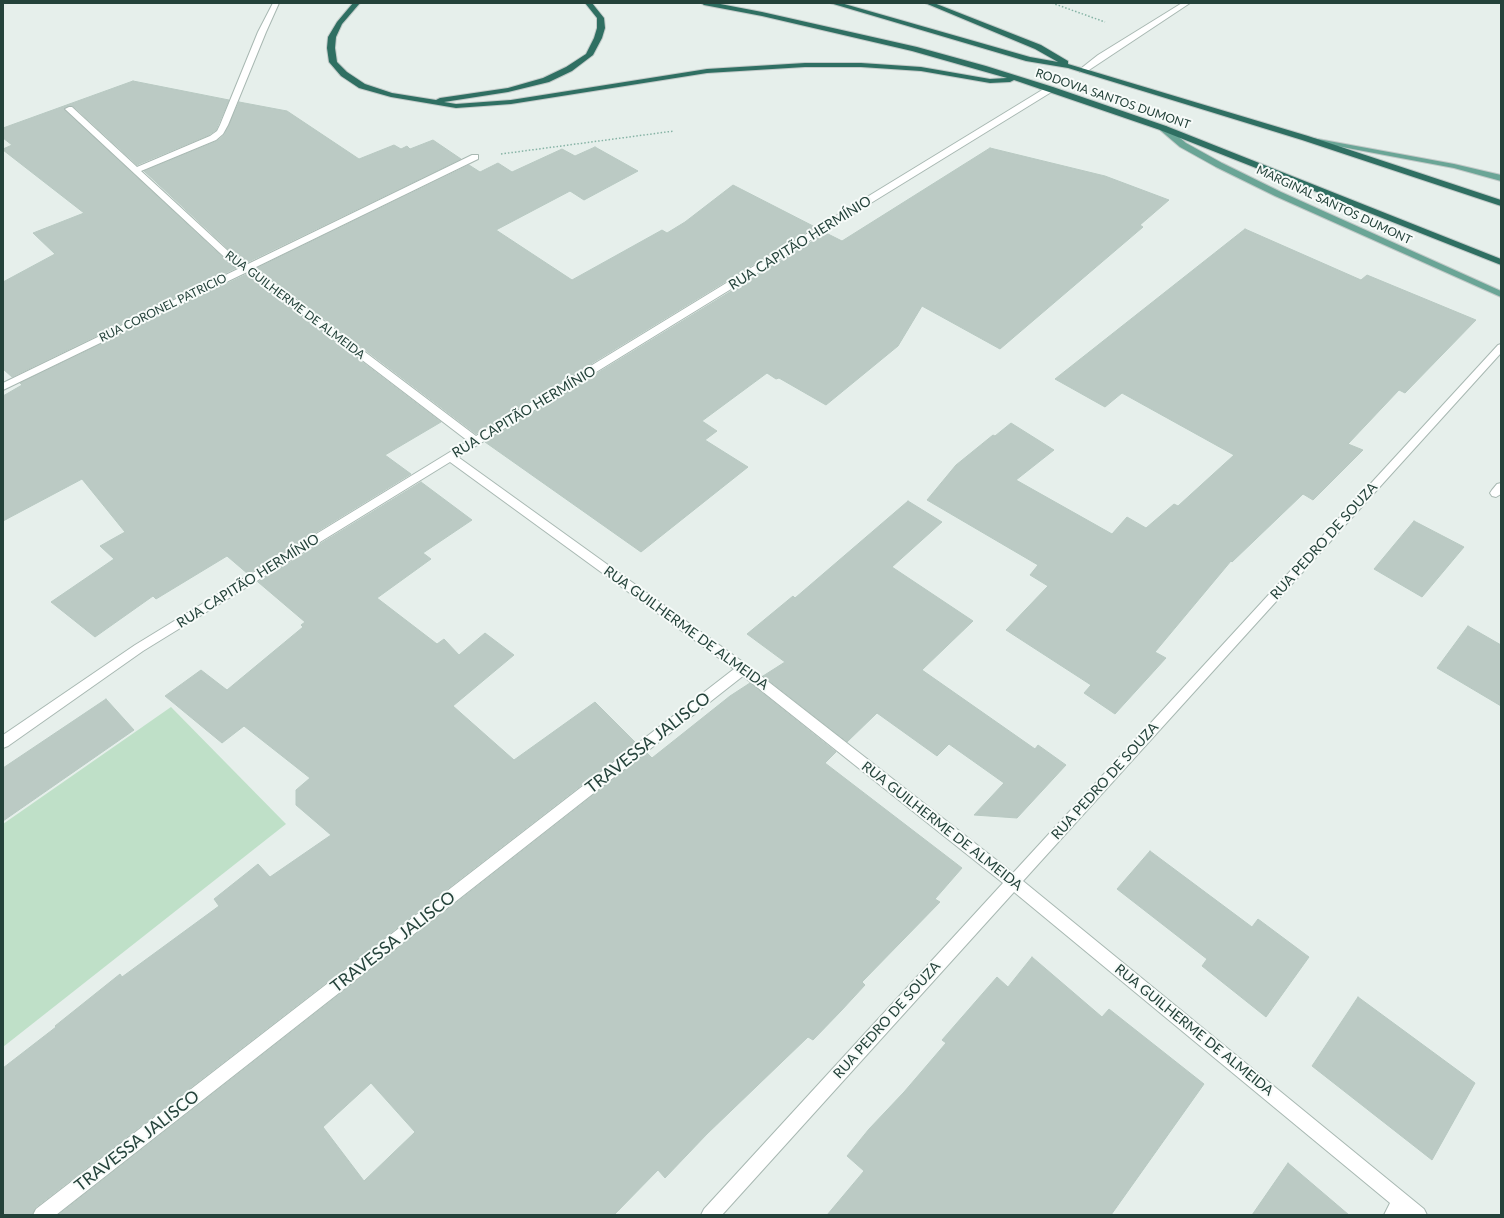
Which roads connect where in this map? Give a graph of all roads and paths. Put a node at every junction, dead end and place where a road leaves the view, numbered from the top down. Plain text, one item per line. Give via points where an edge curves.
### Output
1 (276, 3) edge
2 (357, 3) edge
3 (588, 3) edge
4 (704, 3) edge
5 (833, 3) edge
6 (928, 3) edge
7 (1052, 3) edge
8 (1187, 3) edge
9 (1137, 34) junction
10 (1069, 66) junction
11 (1083, 70) junction
12 (1019, 80) junction
13 (1050, 90) junction
14 (427, 101) junction
15 (69, 109) dead end
16 (1163, 128) junction
17 (674, 131) dead end
18 (1305, 138) junction
19 (475, 157) joint
20 (135, 170) junction
21 (1501, 178) edge
22 (1501, 203) edge
23 (1501, 262) edge
24 (247, 267) junction
25 (1501, 294) edge
26 (1501, 347) edge
27 (3, 387) edge
28 (476, 442) junction
29 (450, 457) junction
30 (743, 669) junction
31 (3, 742) edge
32 (1013, 882) junction
33 (1397, 1208) edge
34 (42, 1215) edge
35 (710, 1215) edge
36 (1418, 1215) edge

1 - 20 street via 220,132 213,138
2 - 14 highway via 339,23 332,37 334,62 344,74 362,86 391,95
3 - 14 highway via 600,18 601,28 589,55 569,69 546,80 508,90
4 - 12 highway, RODOVIA SANTOS DUMONT via 914,49
5 - 10 highway, RODOVIA SANTOS DUMONT via 1029,59
6 - 10 highway via 1038,47
7 - 9 path
8 - 9 street
9 - 11 street
10 - 11 highway, RODOVIA SANTOS DUMONT
11 - 18 highway, RODOVIA SANTOS DUMONT
12 - 13 highway, RODOVIA SANTOS DUMONT
12 - 14 highway via 990,81 921,70 868,66 805,65 707,71 511,102 456,106
13 - 16 highway, RODOVIA SANTOS DUMONT
13 - 28 street, RUA CAPITÃO HERMÍNIO
15 - 20 street, RUA GUILHERME DE ALMEIDA
16 - 23 highway, RODOVIA SANTOS DUMONT
16 - 25 main road, MARGINAL SANTOS DUMONT via 1183,145 1278,194
17 - 19 path
18 - 21 main road via 1387,152
18 - 22 highway, RODOVIA SANTOS DUMONT
19 - 24 street, RUA CORONEL PATRICIO
20 - 24 street, RUA GUILHERME DE ALMEIDA via 237,264
24 - 27 street, RUA CORONEL PATRICIO
24 - 28 street, RUA GUILHERME DE ALMEIDA
26 - 32 street, RUA PEDRO DE SOUZA
28 - 29 street, RUA CAPITÃO HERMÍNIO
29 - 30 street, RUA GUILHERME DE ALMEIDA
29 - 31 street, RUA CAPITÃO HERMÍNIO via 139,648
30 - 32 street, RUA GUILHERME DE ALMEIDA
30 - 34 street, TRAVESSA JALISCO
32 - 33 street, RUA GUILHERME DE ALMEIDA
32 - 35 street, RUA PEDRO DE SOUZA
33 - 36 street, RUA GUILHERME DE ALMEIDA

